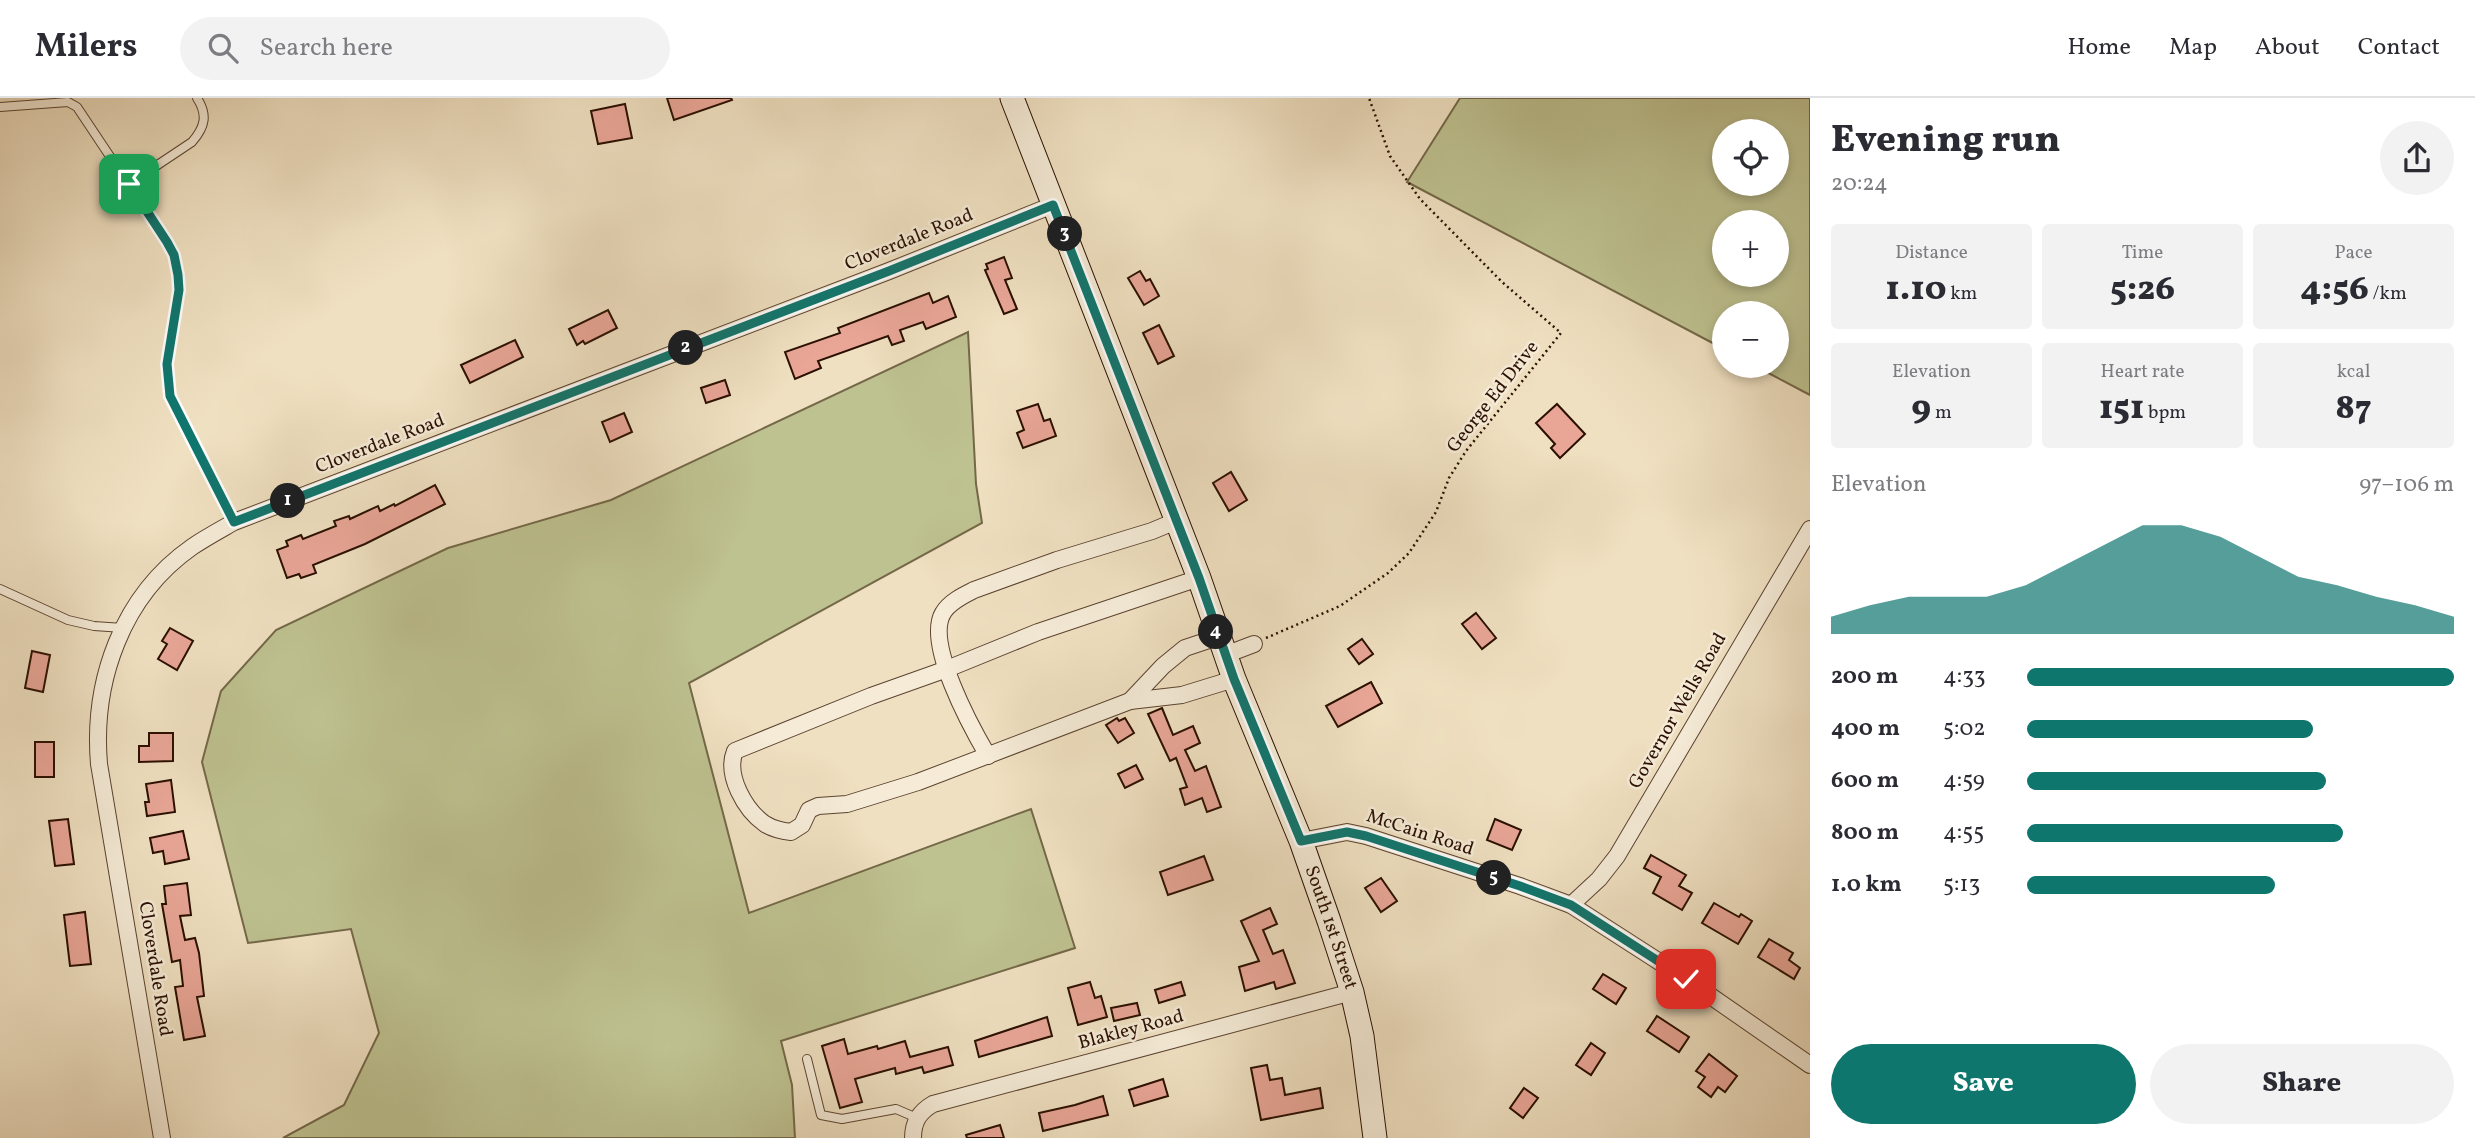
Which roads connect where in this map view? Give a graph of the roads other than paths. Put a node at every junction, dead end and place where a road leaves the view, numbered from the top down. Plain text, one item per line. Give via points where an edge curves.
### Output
1 (197, 98) edge
2 (1012, 98) edge
3 (68, 100) edge
4 (0, 107) edge
5 (129, 184) junction
6 (1053, 205) junction
7 (1176, 520) junction
8 (234, 522) junction
9 (1810, 529) edge
10 (1199, 578) junction
11 (0, 589) edge
12 (123, 628) junction
13 (1254, 644) road end
14 (1221, 646) junction
15 (947, 669) junction
16 (1234, 679) junction
17 (1130, 701) junction
18 (988, 756) junction
19 (1301, 841) junction
20 (1571, 905) junction
21 (1352, 992) junction
22 (807, 1059) dead end
23 (1810, 1065) edge
24 (920, 1114) junction
25 (162, 1138) edge
26 (913, 1138) edge
27 (1375, 1138) edge

1 - 5 lane via 205,122 200,133
2 - 6 main road, South 1st Street
3 - 4 lane
3 - 5 lane
5 - 8 lane via 174,255 178,275 167,364 170,396
6 - 7 main road, South 1st Street
6 - 8 street, Cloverdale Road
7 - 10 main road, South 1st Street
7 - 15 street via 963,596 942,614 938,629
8 - 12 street, Cloverdale Road via 167,569
9 - 20 street, Governor Wells Road via 1617,856
10 - 14 main road, South 1st Street
10 - 15 street via 1038,632
11 - 12 lane via 68,620
12 - 25 street, Cloverdale Road via 107,667 98,743
13 - 14 street
14 - 16 main road, South 1st Street
14 - 17 street via 1185,648
15 - 18 street
15 - 18 street via 735,751 732,769 737,785 757,817 779,831 791,832 818,806 871,797
16 - 17 street via 1182,695
16 - 19 main road, South 1st Street
17 - 18 street
19 - 20 street, McCain Road via 1347,832 1366,836
19 - 21 main road, South 1st Street
20 - 23 street, McCain Road
21 - 24 street, Blakley Road via 933,1104
21 - 27 main road, South 1st Street
22 - 24 lane via 821,1115 842,1119 895,1109
24 - 26 street

